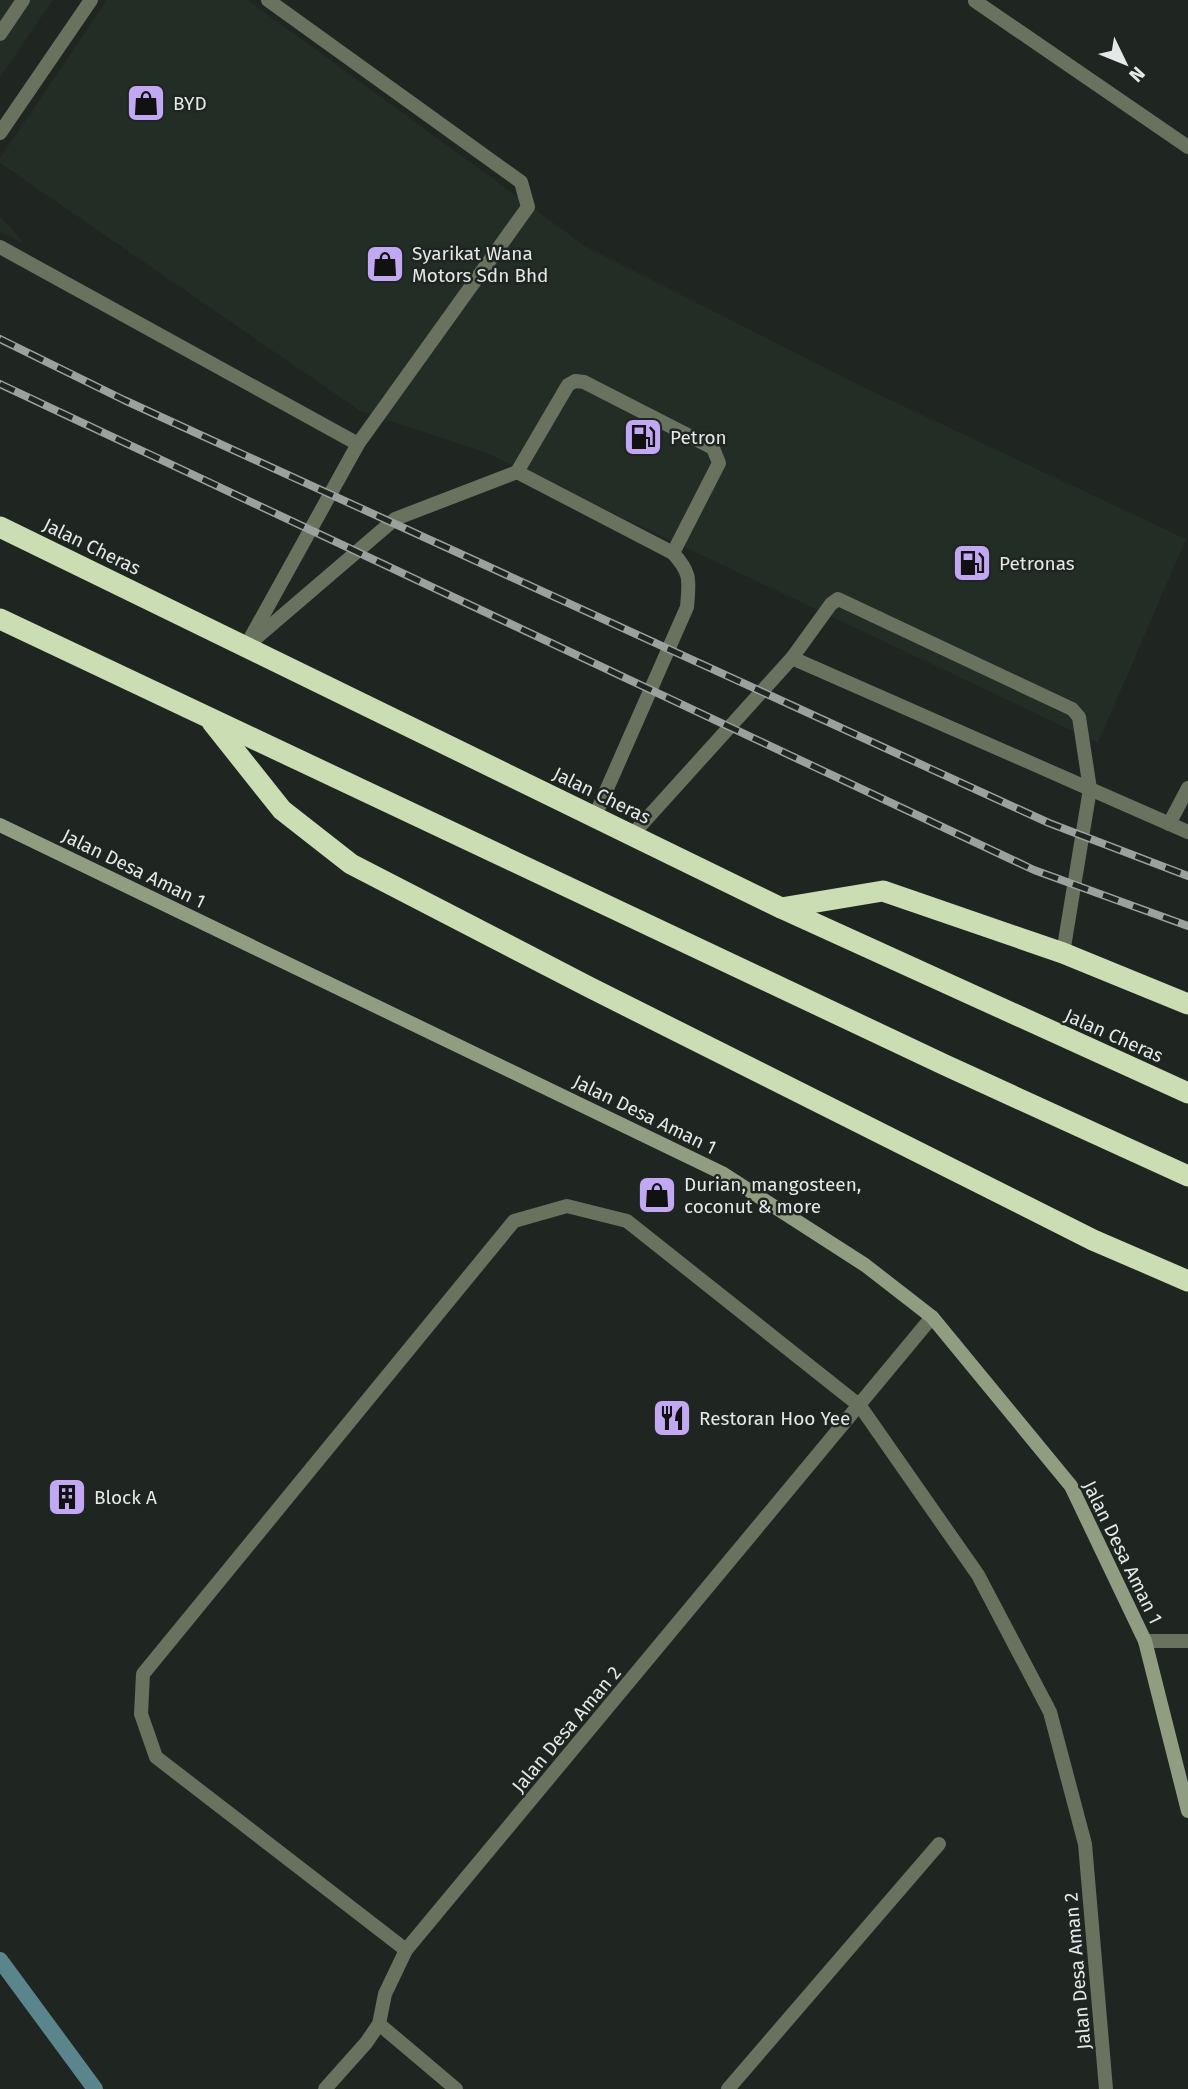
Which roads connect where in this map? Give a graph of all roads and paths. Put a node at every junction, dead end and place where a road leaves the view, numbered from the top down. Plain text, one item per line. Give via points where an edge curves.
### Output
1 (23, 0) edge
2 (91, 0) edge
3 (268, 0) edge
4 (975, 1) edge
5 (0, 34) edge
6 (0, 132) edge
7 (1188, 147) edge
8 (0, 247) edge
9 (358, 444) junction
10 (517, 472) junction
11 (0, 527) edge
12 (673, 553) junction
13 (0, 619) edge
14 (246, 646) junction
15 (792, 658) junction
16 (209, 717) junction
17 (1188, 788) edge
18 (1090, 789) junction
19 (594, 816) junction
20 (1169, 824) junction
21 (0, 825) edge
22 (1188, 832) edge
23 (632, 835) junction
24 (781, 908) junction
25 (1063, 953) junction
26 (1188, 1004) edge
27 (1188, 1093) edge
28 (1188, 1176) edge
29 (1188, 1281) edge
30 (932, 1317) junction
31 (860, 1406) junction
32 (1145, 1641) junction
33 (1188, 1641) edge
34 (1188, 1811) edge
35 (939, 1844) dead end
36 (406, 1950) junction
37 (379, 2024) junction
38 (325, 2089) edge
39 (456, 2089) edge
40 (728, 2089) edge
41 (1106, 2089) edge

1 - 5 street
2 - 6 street
3 - 9 street via 522,183 528,207
4 - 7 street
8 - 9 street
9 - 14 street
10 - 12 street
10 - 12 street via 568,385 575,381 713,448 719,463
10 - 14 street via 394,519
11 - 14 highway, Jalan Cheras
12 - 19 street via 685,567 687,607
13 - 16 highway
14 - 19 highway, Jalan Cheras
15 - 18 street
15 - 18 street via 838,599 1072,709 1079,717
15 - 23 street
16 - 28 highway
16 - 29 highway via 282,810 351,864 1081,1234
17 - 20 street
18 - 20 street
18 - 25 street
19 - 23 highway, Jalan Cheras
20 - 22 street
21 - 30 street, Jalan Desa Aman 1 via 722,1173 864,1265
23 - 24 highway, Jalan Cheras
24 - 25 highway via 883,891
24 - 27 highway, Jalan Cheras
25 - 26 highway
30 - 31 street, Jalan Desa Aman 2
30 - 32 street, Jalan Desa Aman 1 via 1071,1486
31 - 36 street, Jalan Desa Aman 2
31 - 36 street via 627,1222 567,1206 514,1221 143,1674 141,1714 156,1757
31 - 41 street, Jalan Desa Aman 2 via 978,1575 1050,1712 1085,1844
32 - 33 street
32 - 34 street, Jalan Desa Aman 1
35 - 40 street
36 - 37 street, Jalan Desa Aman 2 via 385,1994
37 - 38 street, Jalan Desa Aman 2
37 - 39 street

